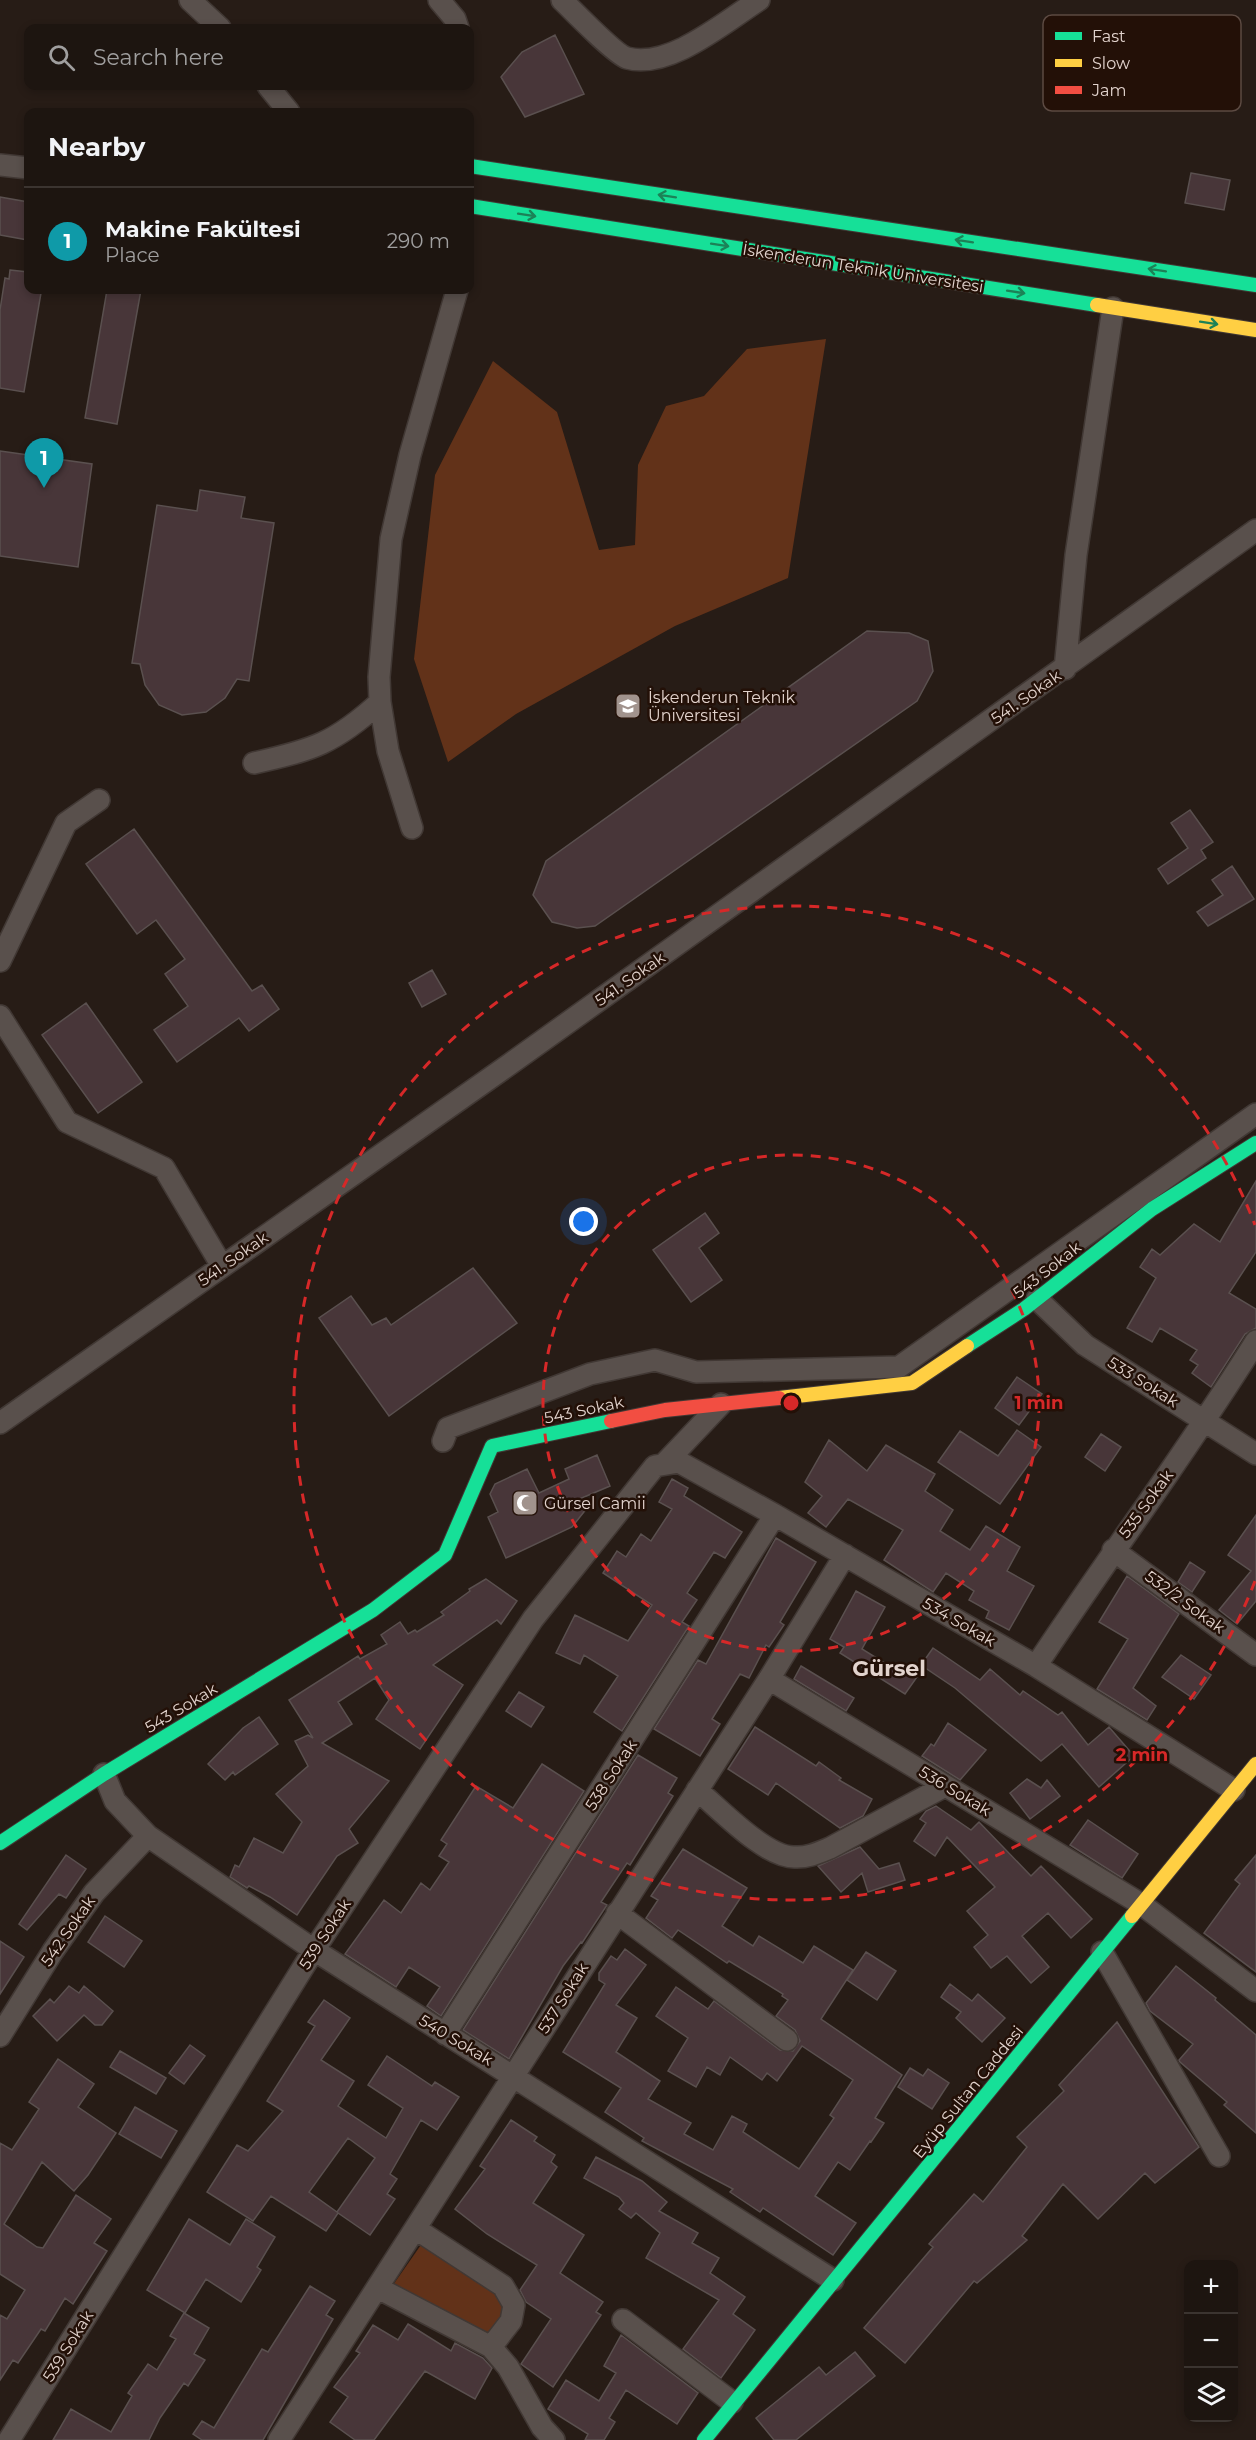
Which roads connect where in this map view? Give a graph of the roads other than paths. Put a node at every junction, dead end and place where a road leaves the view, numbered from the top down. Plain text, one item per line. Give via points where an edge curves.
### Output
1 (190, 0) edge
2 (439, 0) edge
3 (562, 0) edge
4 (759, 0) edge
5 (216, 24) edge
6 (457, 24) edge
7 (271, 90) edge
8 (286, 108) edge
9 (0, 165) edge
10 (474, 167) edge
11 (24, 168) edge
12 (474, 207) edge
13 (1256, 285) edge
14 (456, 294) edge
15 (1113, 308) junction
16 (1256, 330) edge
17 (1256, 530) edge
18 (1065, 669) junction
19 (380, 702) junction
20 (254, 763) dead end
21 (99, 800) dead end
22 (412, 828) dead end
23 (0, 961) edge
24 (0, 1016) edge
25 (1256, 1114) edge
26 (1256, 1143) edge
27 (222, 1266) junction
28 (1037, 1299) junction
29 (1256, 1341) edge
30 (721, 1404) junction
31 (1206, 1422) junction
32 (0, 1423) edge
33 (443, 1441) dead end
34 (1256, 1454) edge
35 (672, 1462) junction
36 (775, 1515) junction
37 (1113, 1550) junction
38 (845, 1555) junction
39 (1256, 1655) edge
40 (1036, 1666) junction
41 (769, 1679) junction
42 (1256, 1764) edge
43 (104, 1774) junction
44 (945, 1785) junction
45 (697, 1790) junction
46 (1234, 1790) junction
47 (148, 1836) junction
48 (0, 1843) edge
49 (1141, 1904) junction
50 (617, 1913) junction
51 (314, 1950) junction
52 (1102, 1952) junction
53 (1256, 1991) edge
54 (445, 2034) junction
55 (0, 2036) edge
56 (787, 2040) dead end
57 (514, 2075) junction
58 (1219, 2156) dead end
59 (416, 2229) junction
60 (833, 2280) junction
61 (378, 2288) junction
62 (623, 2320) dead end
63 (491, 2347) junction
64 (732, 2402) junction
65 (543, 2436) edge
66 (9, 2440) edge
67 (279, 2440) edge
68 (704, 2440) edge

1 - 5 street
2 - 6 street
3 - 4 street via 626,58 648,59 674,53
7 - 8 street
9 - 11 street
13 -> 10 street
12 -> 15 street, İskenderun Teknik Üniversitesi
14 - 19 street via 410,455 391,539
15 -> 16 street, İskenderun Teknik Üniversitesi
15 - 18 street via 1076,555
17 - 18 street, 541. Sokak
18 - 27 street, 541. Sokak
19 - 20 street via 349,730 321,745
19 - 22 street via 388,751
21 - 23 street via 66,823
24 - 27 street via 67,1122 164,1168
25 - 33 street via 899,1367 696,1372 655,1359 590,1374 448,1428
26 - 28 street, 543 Sokak via 1152,1209
27 - 32 street, 541. Sokak
28 - 30 street, 543 Sokak via 912,1383
28 - 31 street, 533 Sokak via 1085,1345
29 - 31 street, 535 Sokak
30 - 35 street, 539 Sokak
30 - 43 street, 543 Sokak via 665,1410 492,1446 445,1555 373,1610
31 - 34 street, 533 Sokak
31 - 37 street, 535 Sokak
35 - 36 street, 534 Sokak
35 - 51 street, 539 Sokak via 655,1466 533,1619
36 - 38 street, 534 Sokak
36 - 54 street, 538 Sokak
37 - 39 street, 532/2 Sokak
37 - 40 street, 535 Sokak
38 - 40 street, 534 Sokak
38 - 41 street, 537 Sokak
40 - 46 street, 534 Sokak
41 - 44 street, 536 Sokak
41 - 45 street, 537 Sokak
42 - 46 street, Eyüp Sultan Caddesi
43 - 47 street, 540 Sokak via 115,1801
43 - 48 street, 543 Sokak
44 - 45 street via 830,1848 793,1858 774,1853
44 - 49 street, 536 Sokak
45 - 50 street, 537 Sokak
46 - 49 street, Eyüp Sultan Caddesi
47 - 51 street, 540 Sokak
47 - 55 street, 542 Sokak via 94,1893
49 - 52 street, Eyüp Sultan Caddesi
49 - 53 street, 536 Sokak
50 - 56 street
50 - 57 street, 537 Sokak
51 - 54 street, 540 Sokak
51 - 66 street, 539 Sokak
52 - 58 street
52 - 60 street, Eyüp Sultan Caddesi
54 - 57 street, 540 Sokak
57 - 59 street, 537 Sokak
57 - 60 street, 540 Sokak
59 - 61 street, 537 Sokak
59 - 63 street via 502,2286 514,2305 512,2321
60 - 64 street, Eyüp Sultan Caddesi
61 - 63 street
61 - 67 street, 537 Sokak
62 - 64 street
63 - 65 street via 508,2367
64 - 68 street, Eyüp Sultan Caddesi

